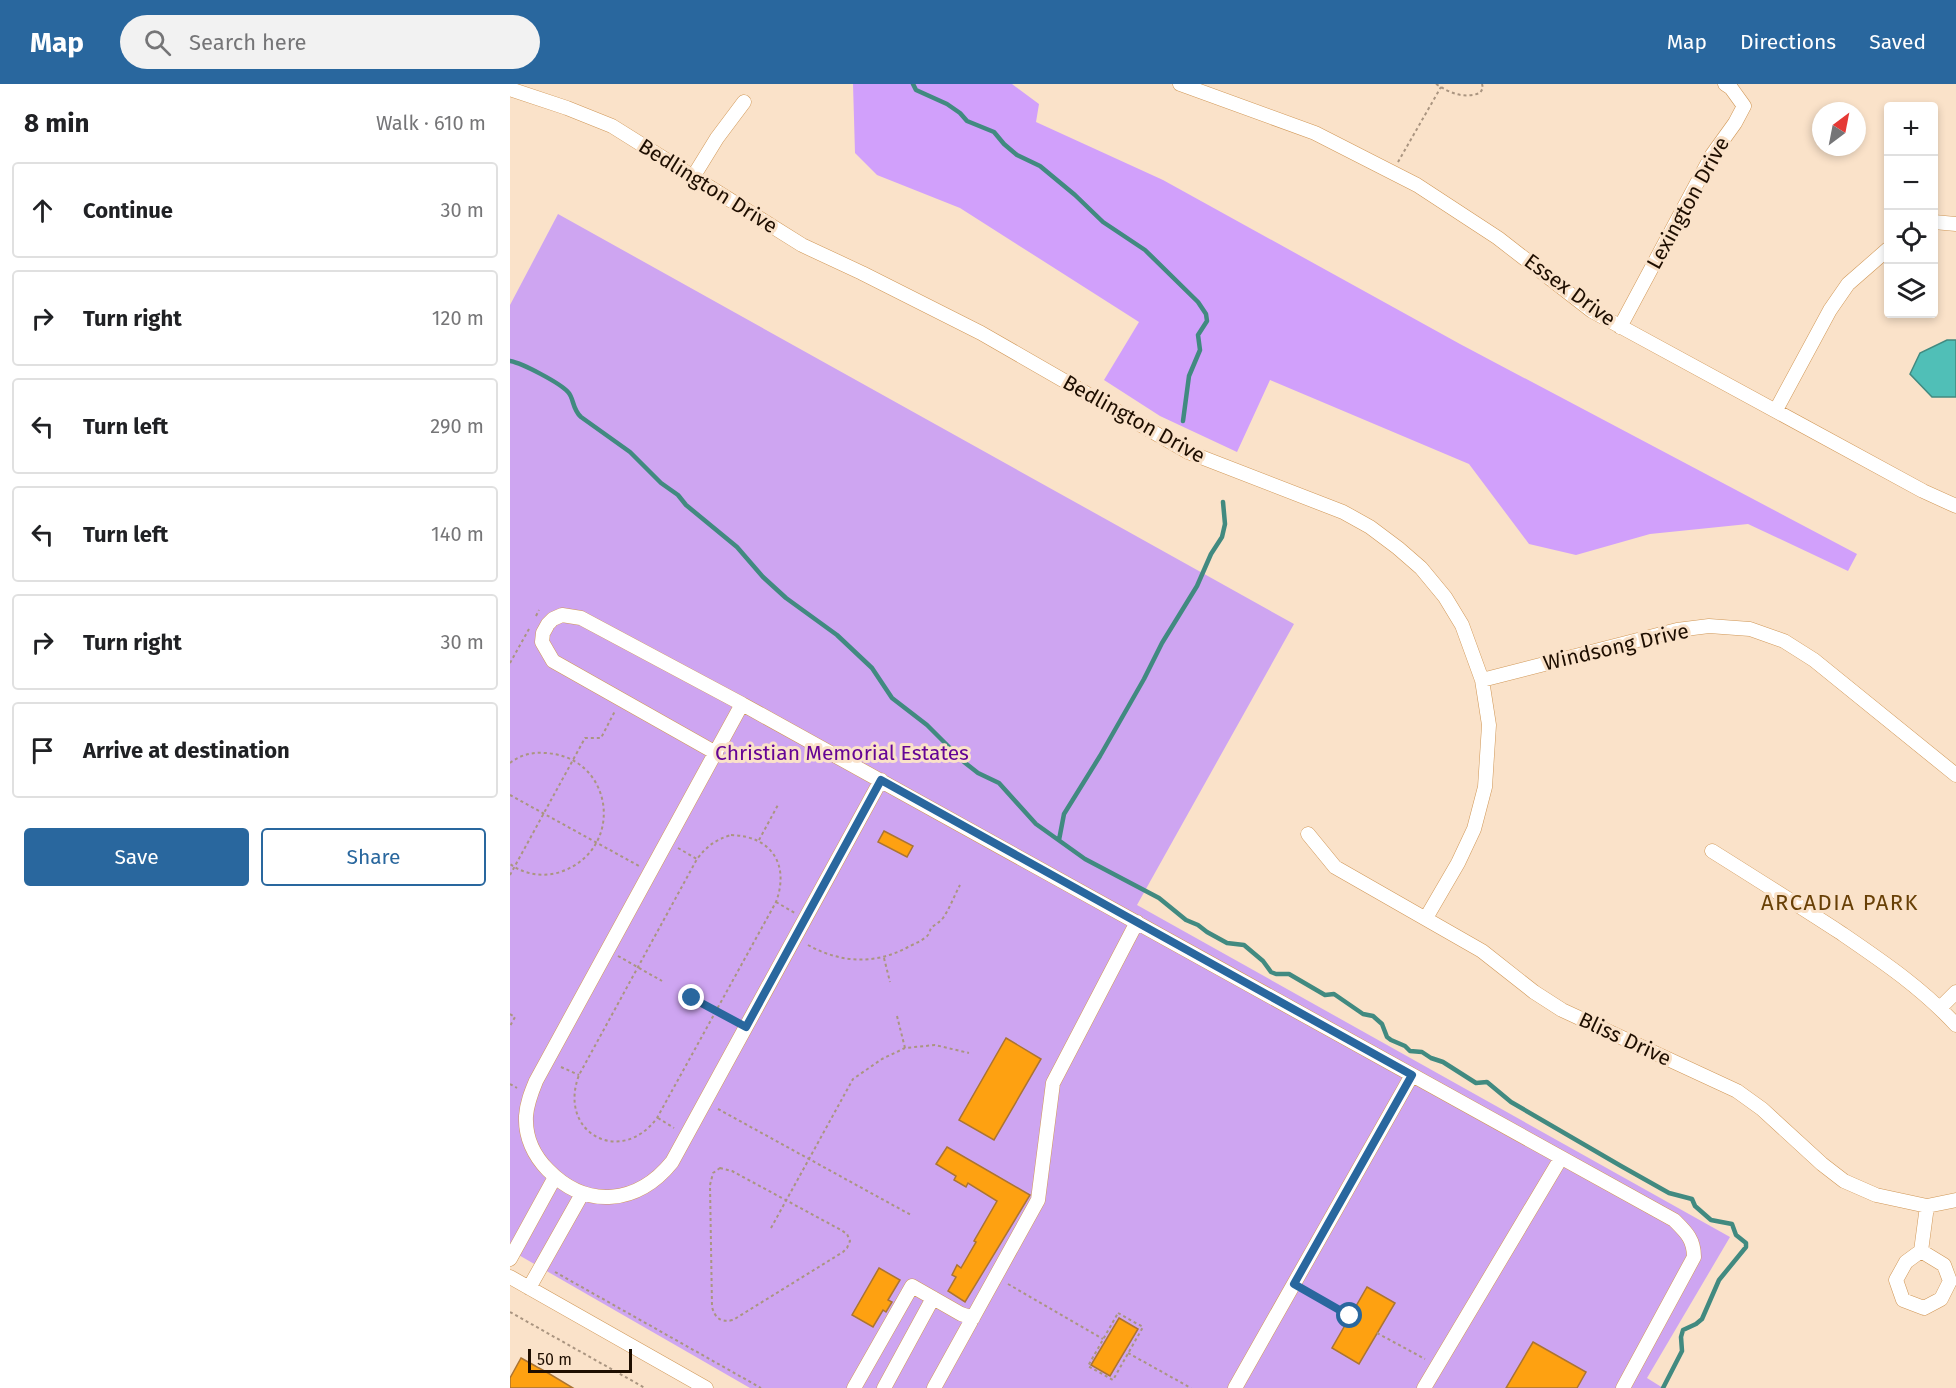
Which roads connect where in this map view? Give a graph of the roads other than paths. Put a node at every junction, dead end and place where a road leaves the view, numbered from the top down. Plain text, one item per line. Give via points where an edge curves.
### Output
1 (1180, 84) edge
2 (1725, 84) edge
3 (510, 89) edge
4 (537, 91) edge
5 (744, 102) dead end
6 (693, 177) junction
7 (1938, 222) edge
8 (1956, 224) edge
9 (1884, 252) edge
10 (1620, 327) junction
11 (1776, 410) junction
12 (1956, 506) edge
13 (1482, 680) junction
14 (742, 704) junction
15 (716, 753) junction
16 (1956, 775) edge
17 (881, 780) junction
18 (1308, 834) dead end
19 (1712, 850) dead end
20 (1426, 918) junction
21 (1137, 922) junction
22 (1956, 992) edge
23 (1940, 1008) junction
24 (1956, 1025) edge
25 (1412, 1075) junction
26 (1561, 1158) junction
27 (555, 1177) junction
28 (582, 1194) junction
29 (1956, 1200) edge
30 (1927, 1206) junction
31 (1921, 1251) dead end
32 (510, 1258) edge
33 (510, 1278) edge
34 (529, 1288) junction
35 (933, 1298) junction
36 (973, 1318) junction
37 (706, 1388) edge
38 (854, 1388) edge
39 (884, 1388) edge
40 (934, 1388) edge
41 (1235, 1388) edge
42 (1424, 1388) edge
43 (1623, 1388) edge

1 - 10 street, Essex Drive via 1315,133 1393,172 1498,237 1592,311
2 - 10 street, Lexington Drive via 1744,106 1712,155
3 - 4 street, Bedlington Drive
4 - 6 street, Bedlington Drive via 612,126
5 - 6 street
6 - 13 street, Bedlington Drive via 802,245 981,333 1188,452 1343,512 1370,527 1420,568 1445,597 1462,625
7 - 8 street
9 - 11 street via 1848,284 1830,310
10 - 11 street, Essex Drive
11 - 12 street, Essex Drive
13 - 16 street, Windsong Drive via 1677,630 1709,626 1750,629 1784,641 1814,660
13 - 20 street, Bedlington Drive via 1489,726 1485,787 1474,829
14 - 15 street
14 - 15 street via 581,618 562,615 553,619 543,633 542,642 553,662
14 - 17 street
15 - 27 street via 528,1100 528,1136 543,1165
17 - 21 street
17 - 28 street via 672,1162 661,1176 633,1193 600,1197
18 - 20 street, Bliss Drive via 1335,867
19 - 23 street via 1873,955
20 - 30 street, Bliss Drive via 1482,951 1562,1010 1737,1091 1844,1181 1876,1195
21 - 25 street
21 - 36 street via 1053,1083 1038,1200
22 - 23 street
23 - 24 street
25 - 26 street
25 - 41 street
26 - 42 street
26 - 43 street via 1674,1220 1689,1234 1694,1246 1694,1257
27 - 28 street
27 - 32 street
28 - 34 street
29 - 30 street, Bliss Drive
30 - 31 street
33 - 34 street
34 - 37 street
35 - 36 street
35 - 38 street via 912,1286
35 - 39 street
36 - 40 street

